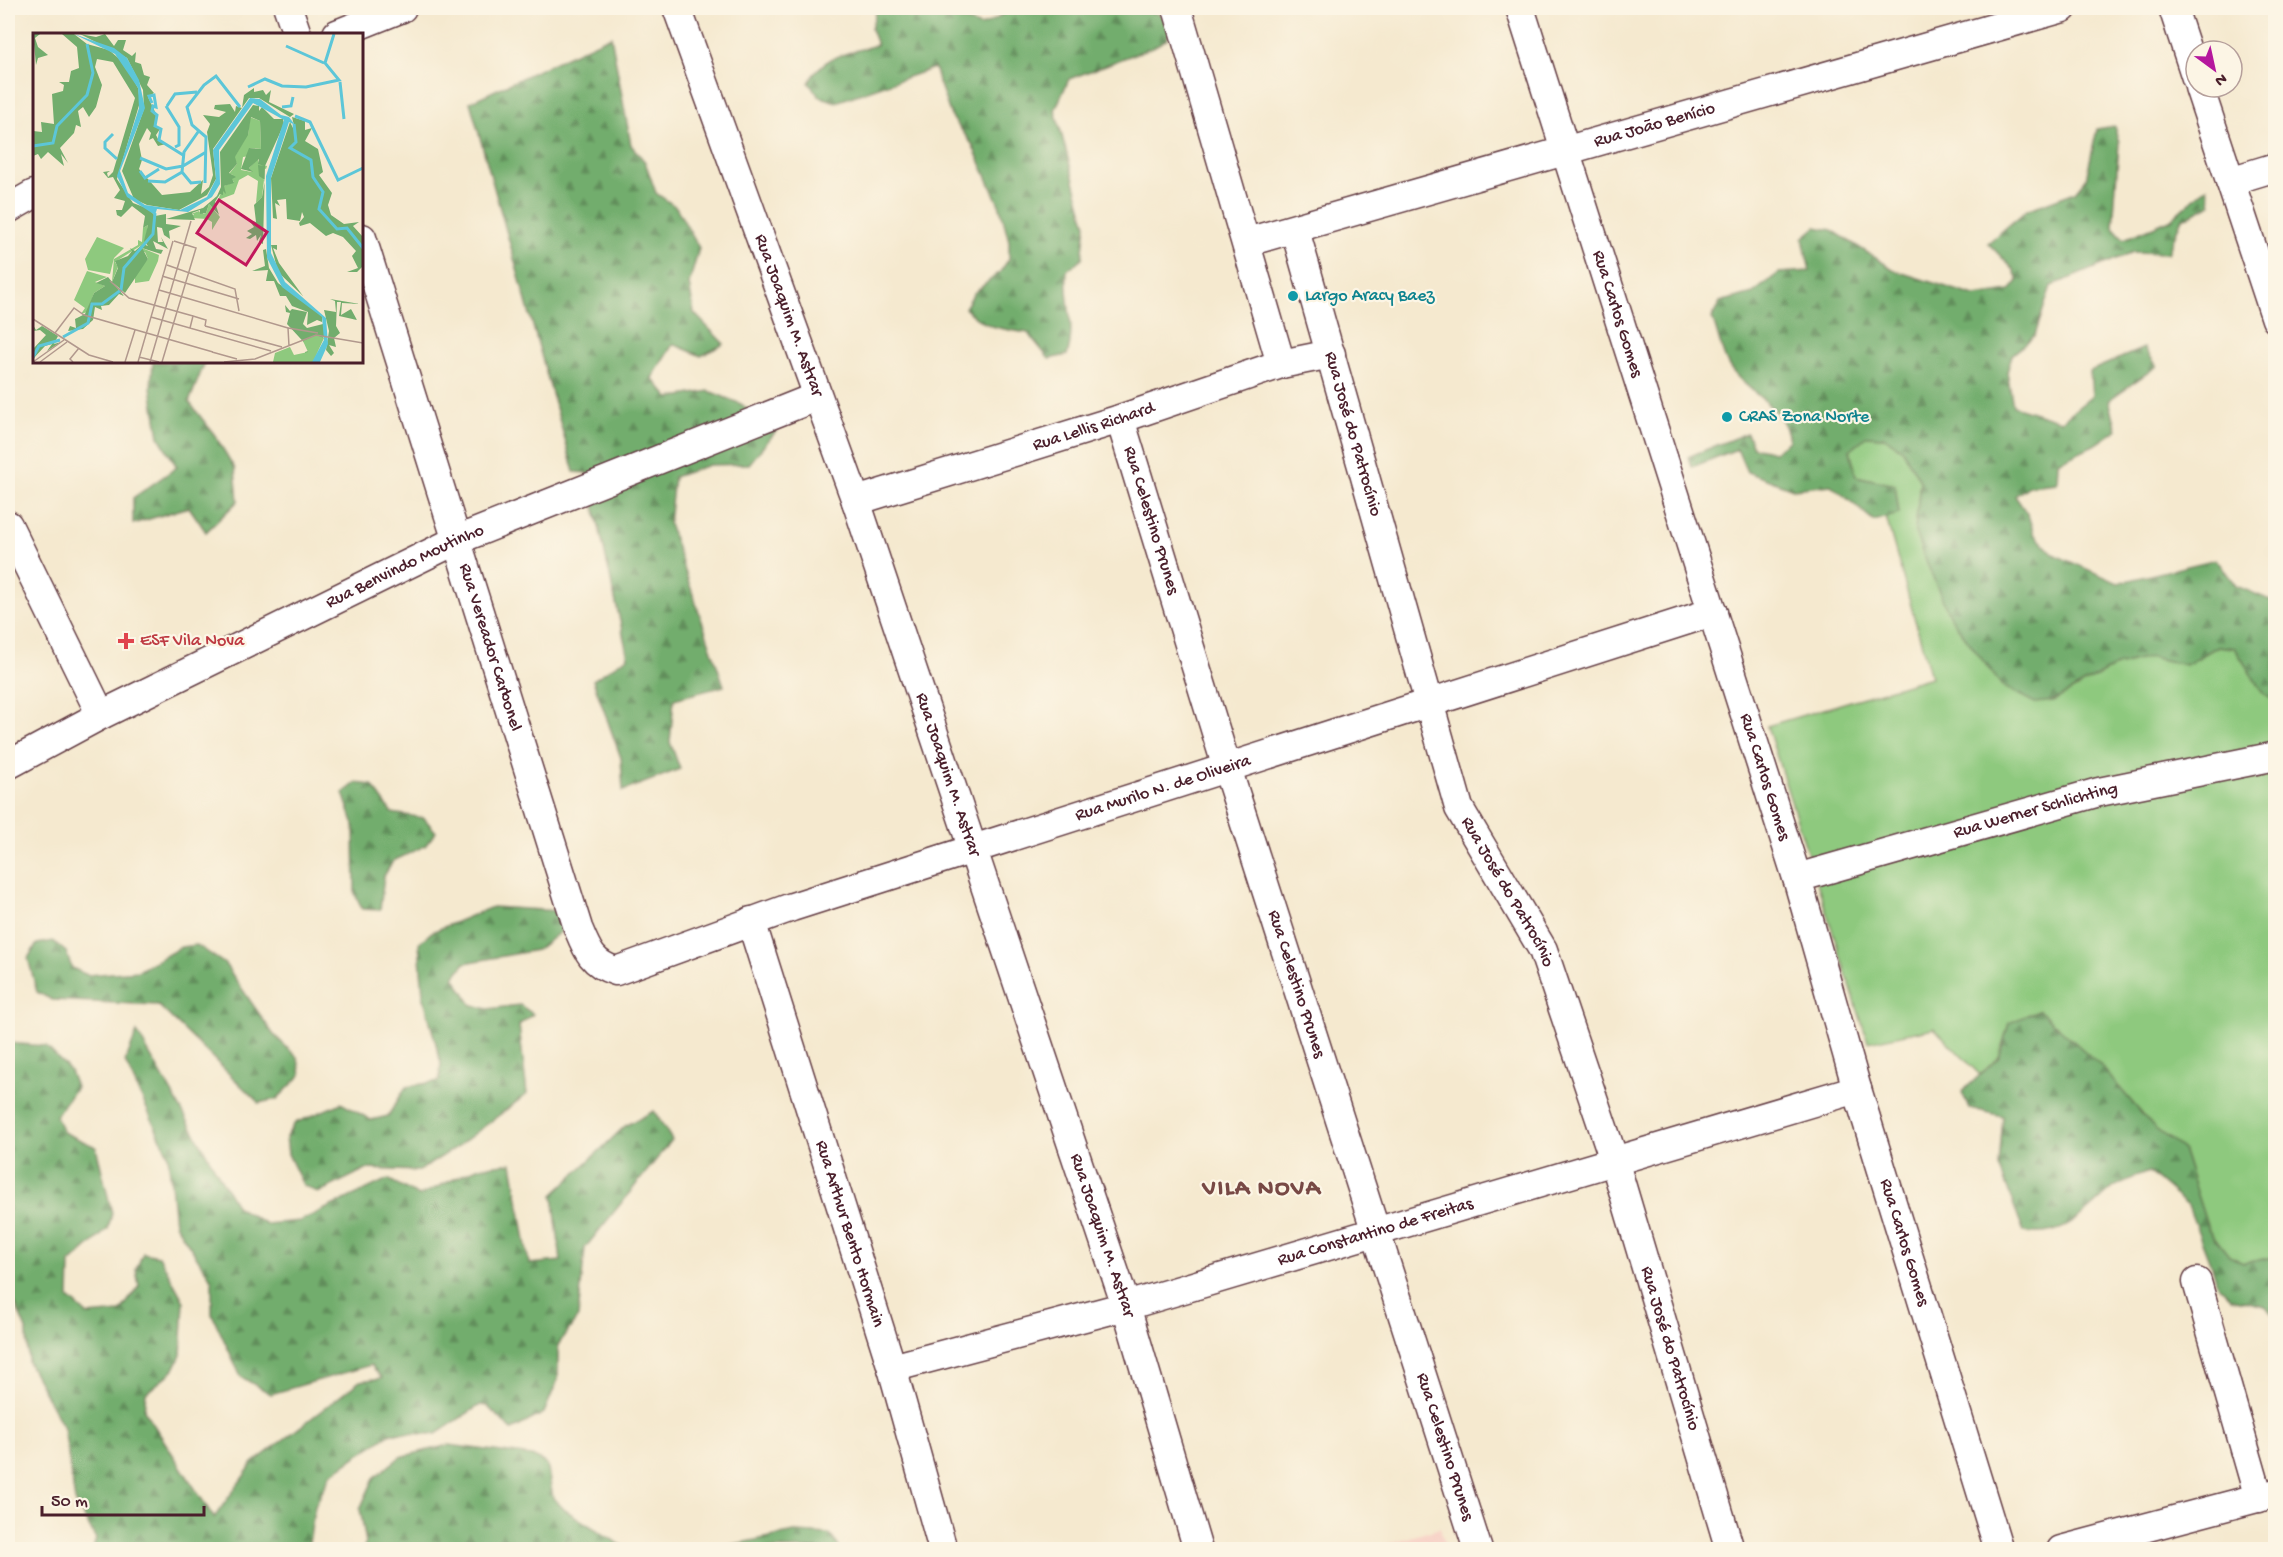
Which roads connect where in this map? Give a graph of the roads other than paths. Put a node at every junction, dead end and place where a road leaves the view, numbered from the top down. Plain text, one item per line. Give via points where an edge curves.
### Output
1 (288, 8) edge
2 (402, 8) edge
3 (677, 8) edge
4 (1177, 8) edge
5 (1520, 8) edge
6 (2063, 8) edge
7 (2173, 8) edge
8 (297, 33) edge
9 (340, 33) edge
10 (2184, 41) edge
11 (2203, 99) edge
12 (1565, 150) junction
13 (2276, 167) edge
14 (2230, 181) junction
15 (33, 195) edge
16 (8, 209) edge
17 (1295, 230) junction
18 (363, 241) edge
19 (1247, 242) junction
20 (2276, 319) edge
21 (1331, 354) junction
22 (1281, 364) junction
23 (816, 397) junction
24 (1120, 419) junction
25 (856, 501) junction
26 (8, 525) edge
27 (457, 540) junction
28 (1713, 612) junction
29 (1428, 702) junction
30 (101, 716) junction
31 (2276, 756) edge
32 (8, 765) edge
33 (1227, 768) junction
34 (971, 848) junction
35 (1797, 878) junction
36 (751, 921) junction
37 (616, 971) joint
38 (1857, 1089) junction
39 (1614, 1160) junction
40 (1376, 1233) junction
41 (2197, 1282) dead end
42 (1126, 1306) junction
43 (891, 1368) junction
44 (2267, 1496) edge
45 (943, 1550) edge
46 (1198, 1550) edge
47 (1478, 1550) edge
48 (1730, 1550) edge
49 (1999, 1550) edge
50 (2061, 1550) edge

1 - 8 street
2 - 9 street
3 - 23 street, Rua Joaquim M. Astrar
4 - 19 street
5 - 12 street, Rua Carlos Gomes
6 - 12 street, Rua João Benício
7 - 10 street
11 - 14 street
12 - 17 street, Rua João Benício
12 - 28 street, Rua Carlos Gomes
13 - 14 street
14 - 20 street
15 - 16 street
17 - 19 street, Rua João Benício
17 - 21 street, Rua José do Patrocínio
18 - 27 street, Rua Vereador Carbonel
19 - 22 street
21 - 22 street, Rua Lellis Richard
21 - 29 street, Rua José do Patrocínio
22 - 24 street, Rua Lellis Richard
23 - 25 street, Rua Joaquim M. Astrar
23 - 27 street, Rua Benvindo Moutinho
24 - 25 street, Rua Lellis Richard
24 - 33 street, Rua Celestino Prunes
25 - 34 street, Rua Joaquim M. Astrar
26 - 30 street
27 - 30 street, Rua Benvindo Moutinho
27 - 37 street, Rua Vereador Carbonel via 578,928 590,957 602,967
28 - 29 street, Rua Murilo N. de Oliveira
28 - 35 street, Rua Carlos Gomes
29 - 33 street, Rua Murilo N. de Oliveira
29 - 39 street, Rua José do Patrocínio via 1459,808 1543,951
30 - 32 street, Rua Benvindo Moutinho
31 - 35 street, Rua Werner Schlichting via 2099,792
33 - 34 street, Rua Murilo N. de Oliveira
33 - 40 street, Rua Celestino Prunes
34 - 36 street, Rua Murilo N. de Oliveira
34 - 42 street, Rua Joaquim M. Astrar
35 - 38 street, Rua Carlos Gomes
36 - 37 street, Rua Murilo N. de Oliveira
36 - 43 street, Rua Arthur Bento Hormain
38 - 39 street, Rua Constantino de Freitas
38 - 49 street, Rua Carlos Gomes
39 - 40 street, Rua Constantino de Freitas
39 - 48 street, Rua José do Patrocínio
40 - 42 street, Rua Constantino de Freitas
40 - 47 street, Rua Celestino Prunes
41 - 44 street
42 - 43 street, Rua Constantino de Freitas
42 - 46 street, Rua Joaquim M. Astrar
43 - 45 street, Rua Arthur Bento Hormain
44 - 50 street

